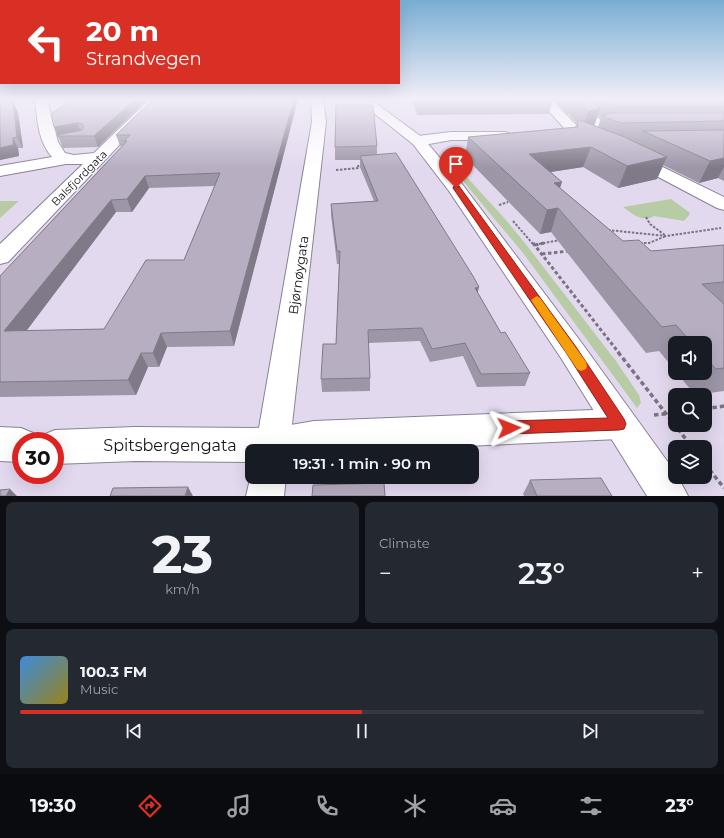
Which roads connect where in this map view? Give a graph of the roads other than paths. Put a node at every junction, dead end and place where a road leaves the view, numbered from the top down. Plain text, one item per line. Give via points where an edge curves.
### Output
1 (50, 122) edge
2 (134, 122) edge
3 (319, 122) edge
4 (393, 122) edge
5 (574, 122) edge
6 (585, 122) edge
7 (618, 128) edge
8 (519, 136) edge
9 (556, 136) edge
10 (594, 138) junction
11 (418, 141) junction
12 (621, 152) edge
13 (98, 158) junction
14 (66, 159) junction
15 (0, 171) edge
16 (724, 204) edge
17 (0, 257) edge
18 (619, 424) junction
19 (0, 444) edge
20 (273, 444) edge
21 (304, 444) edge
22 (12, 445) edge
23 (64, 447) edge
24 (245, 455) edge
25 (267, 484) edge
26 (265, 496) edge
27 (668, 496) edge

1 - 14 street via 58,142 58,155
2 - 13 street, Balsfjordgata
3 - 20 street, Bjørnøygata
4 - 11 street
5 - 10 street
6 - 10 lane
7 - 10 lane
8 - 11 street via 451,136
9 - 10 street
11 - 18 street via 516,270
12 - 16 street
13 - 14 street
13 - 17 street, Balsfjordgata
14 - 15 street
18 - 21 street, Spitsbergengata via 321,437
18 - 27 street
19 - 22 street
23 - 24 street, Spitsbergengata via 135,444
25 - 26 street, Bjørnøygata

